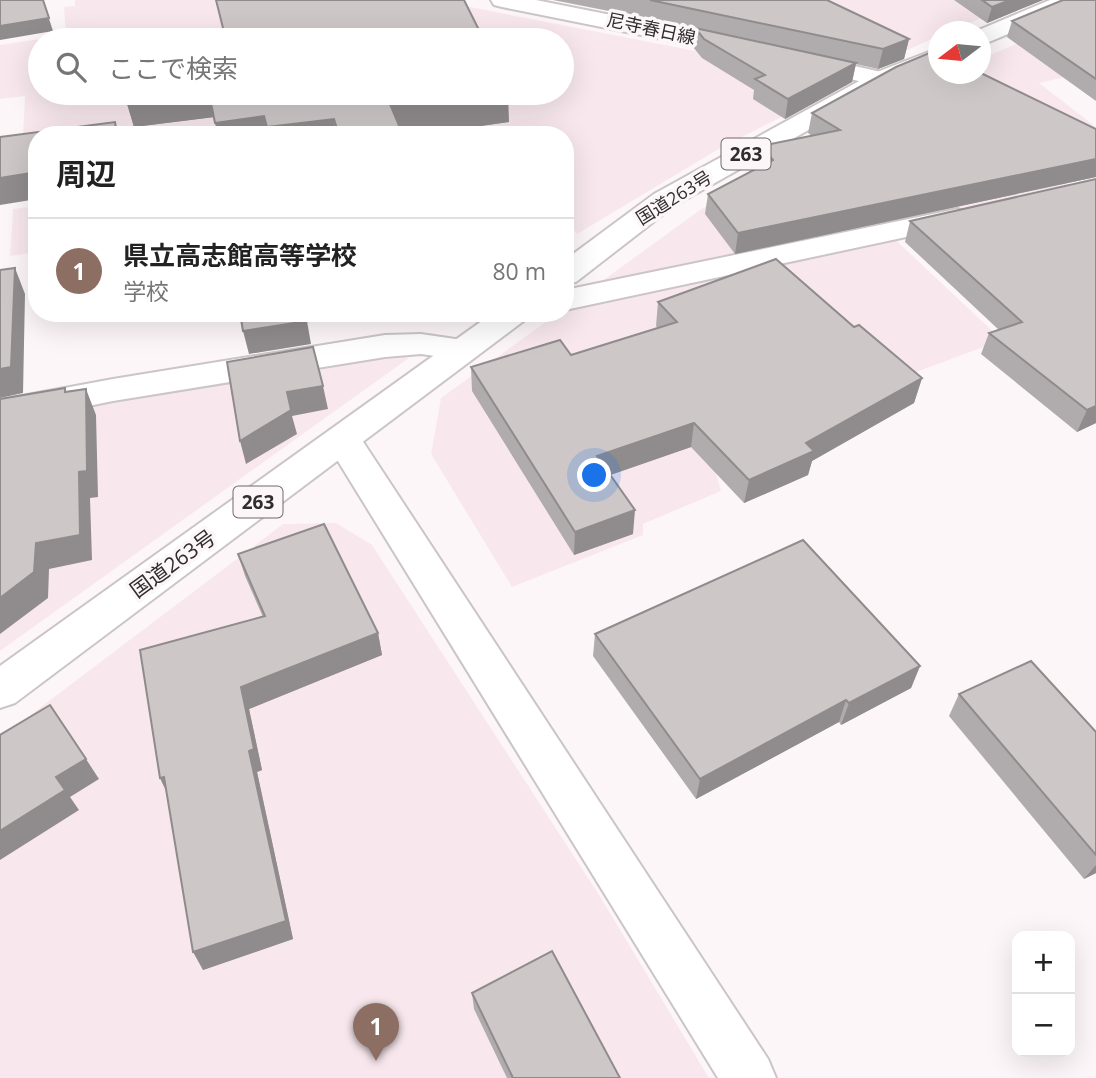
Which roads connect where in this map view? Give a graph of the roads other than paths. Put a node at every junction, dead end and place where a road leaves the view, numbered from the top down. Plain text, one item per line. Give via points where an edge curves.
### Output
1 (502, 0) edge
2 (1069, 0) edge
3 (656, 9) edge
4 (991, 33) edge
5 (677, 34) junction
6 (928, 60) edge
7 (881, 79) junction
8 (988, 211) edge
9 (574, 268) edge
10 (574, 298) edge
11 (502, 322) edge
12 (464, 349) junction
13 (0, 412) edge
14 (343, 440) junction
15 (0, 690) edge
16 (749, 1078) edge

1 - 5 main road, 尼寺春日線
2 - 4 main road
3 - 5 main road
5 - 7 main road, 尼寺春日線
6 - 7 main road, 国道263号 / 263
7 - 9 main road, 国道263号 / 263 via 664,200
8 - 10 main road
11 - 12 main road, 国道263号 / 263
12 - 13 main road via 385,346
12 - 14 main road, 国道263号 / 263
14 - 15 main road, 国道263号 / 263
14 - 16 main road

